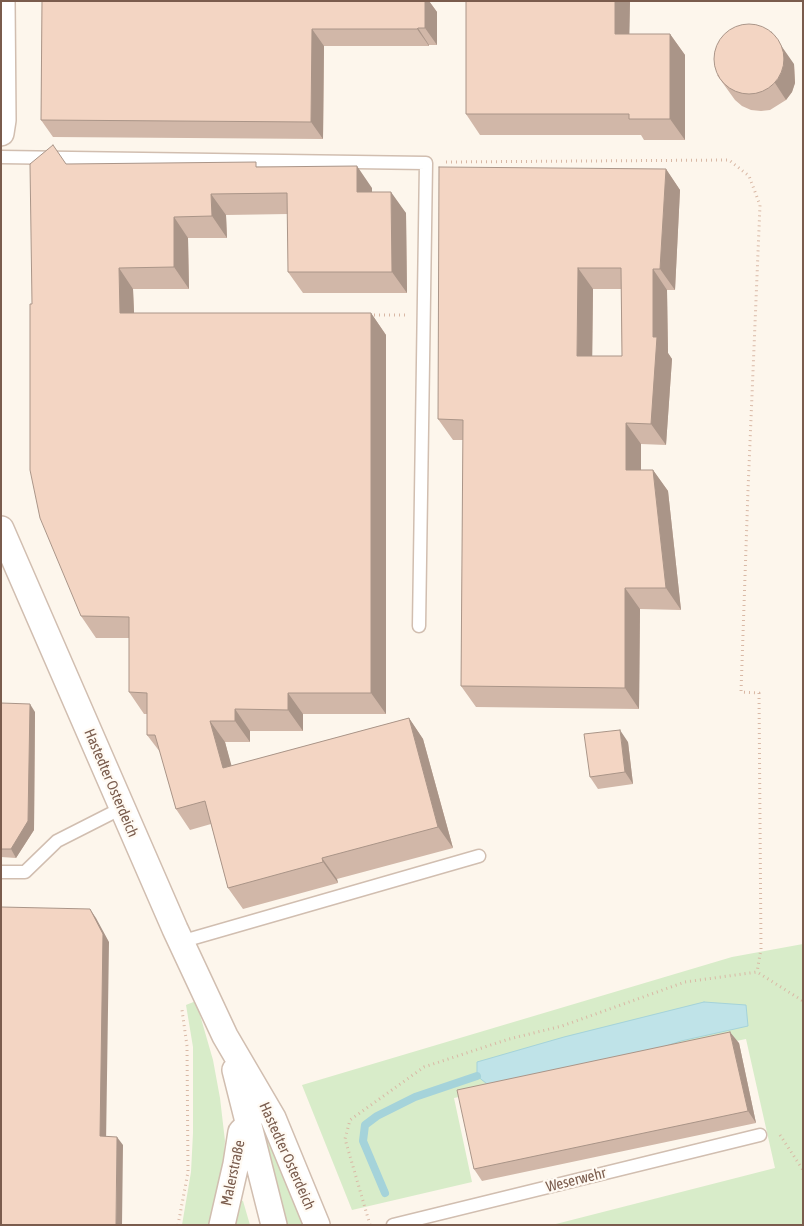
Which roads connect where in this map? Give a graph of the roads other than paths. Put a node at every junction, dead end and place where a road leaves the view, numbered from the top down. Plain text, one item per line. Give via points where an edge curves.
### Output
1 (2, 1) edge
2 (1, 133) edge
3 (1, 157) edge
4 (1, 529) edge
5 (419, 626) dead end
6 (122, 808) junction
7 (479, 856) dead end
8 (1, 872) edge
9 (180, 942) junction
10 (225, 1036) junction
11 (249, 1124) junction
12 (760, 1135) road end
13 (222, 1225) edge
14 (274, 1225) edge
15 (317, 1225) edge
16 (393, 1225) edge

1 - 2 street
3 - 5 lane via 426,163
4 - 6 street, Hastedter Osterdeich
6 - 8 lane via 57,841 25,872
6 - 9 street, Hastedter Osterdeich
7 - 9 lane
9 - 10 street, Hastedter Osterdeich
10 - 11 street, Hastedter Osterdeich
10 - 15 street, Hastedter Osterdeich via 273,1118
11 - 13 street, Malerstraße via 241,1132
11 - 14 street, Hastedter Osterdeich
12 - 16 lane, Weserwehr

